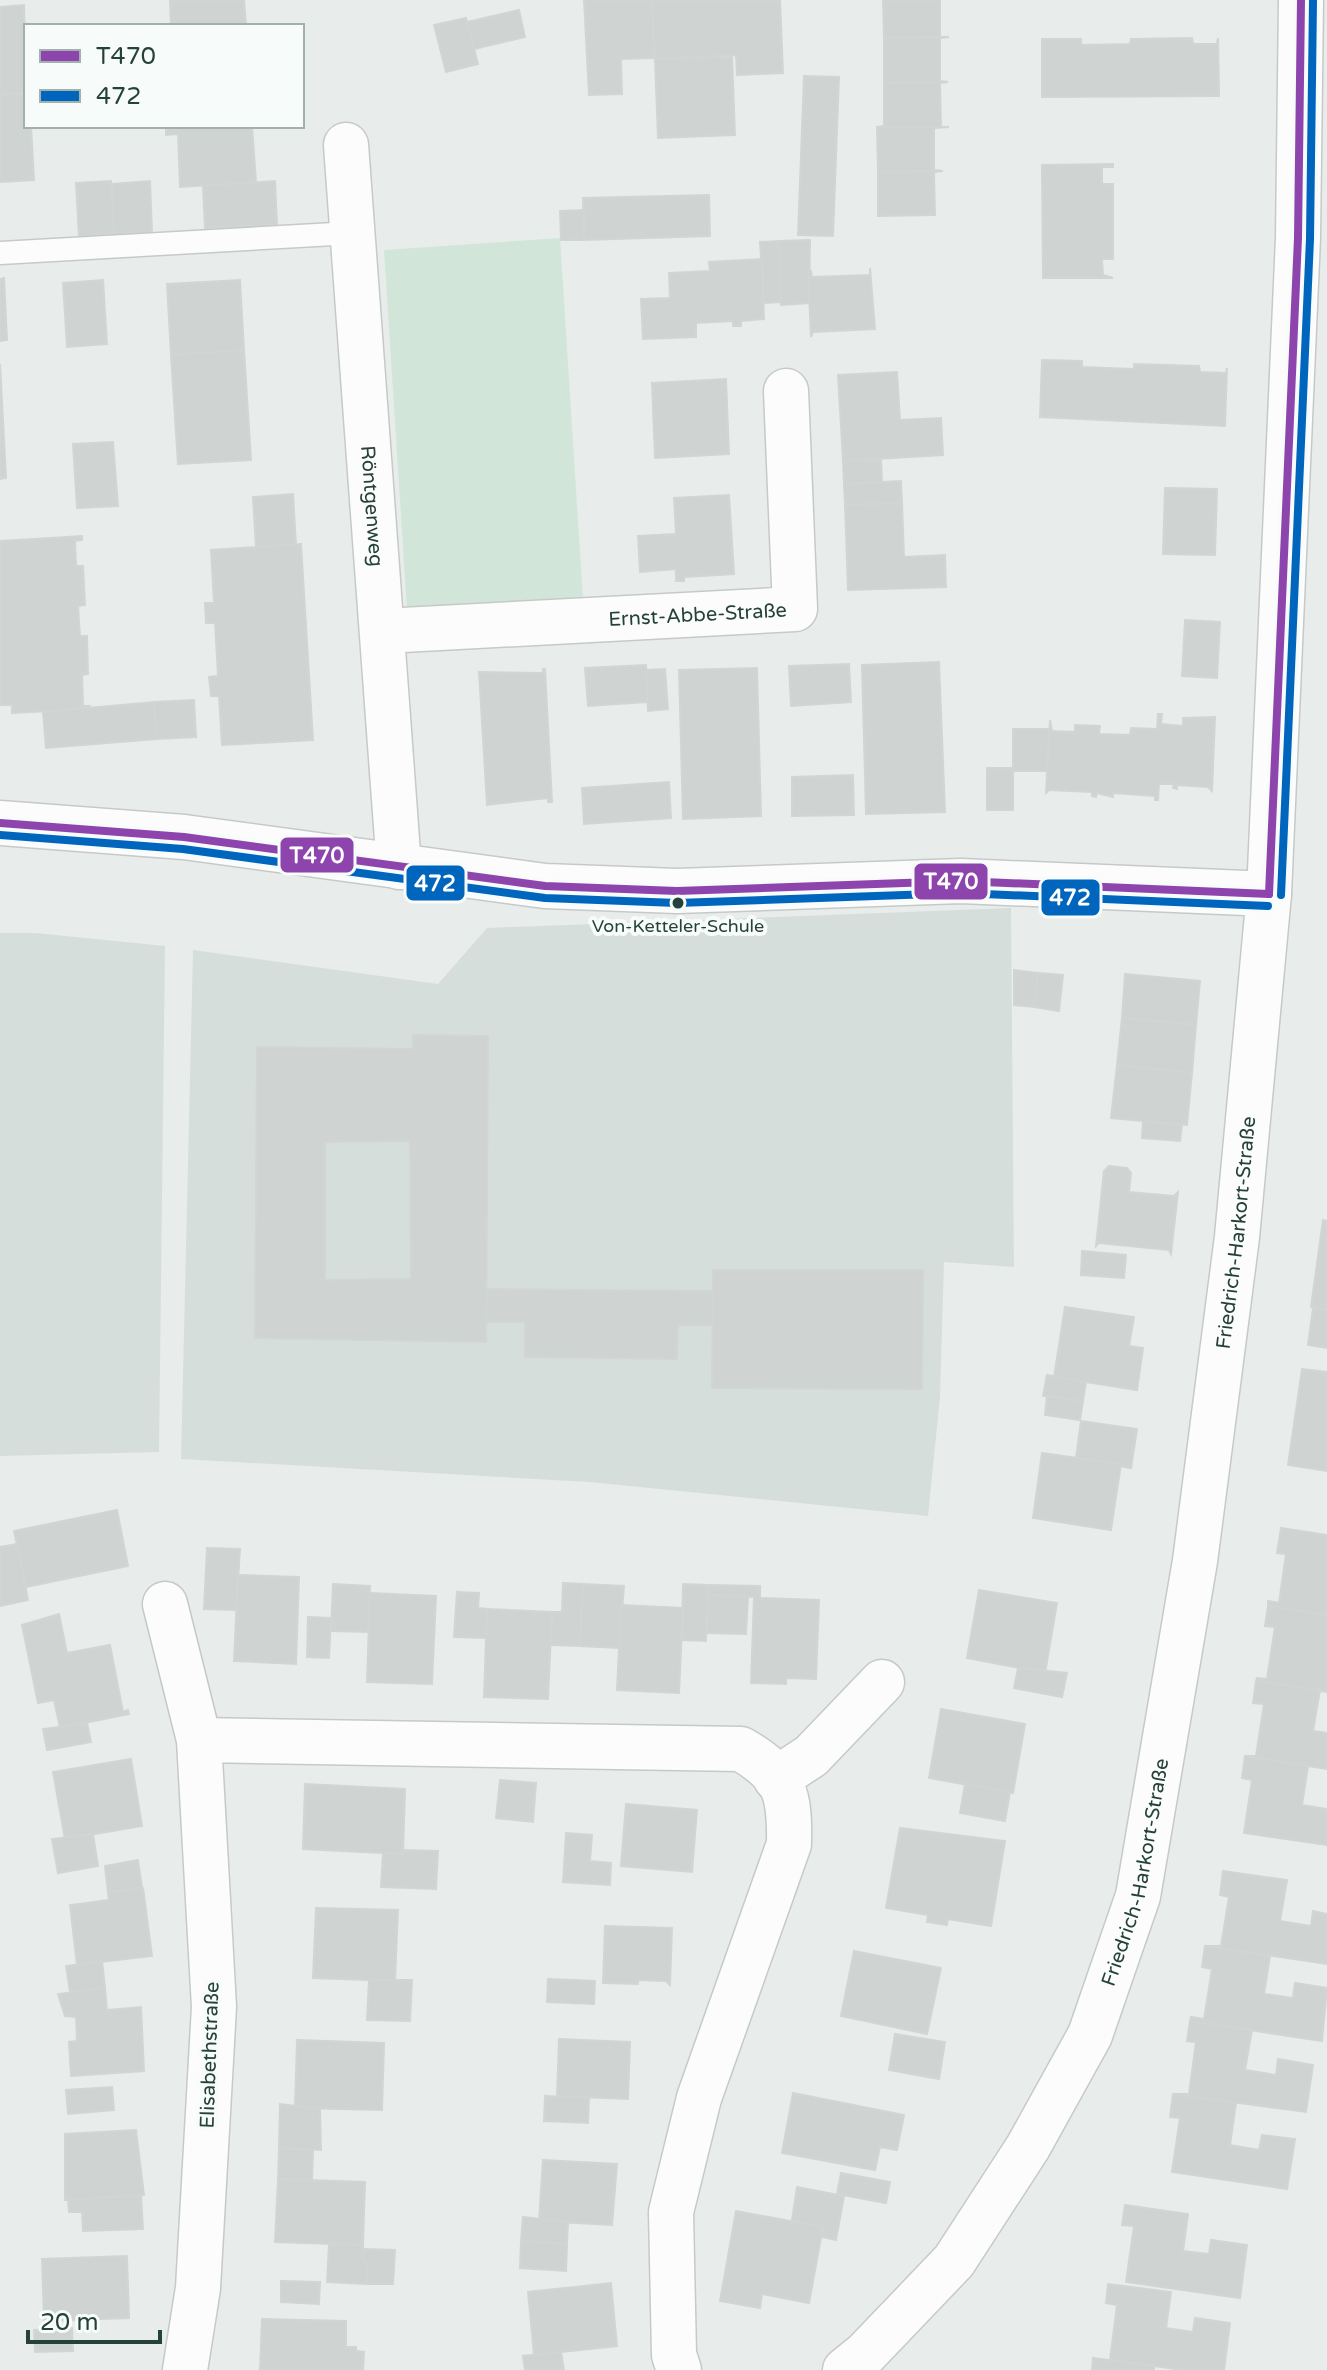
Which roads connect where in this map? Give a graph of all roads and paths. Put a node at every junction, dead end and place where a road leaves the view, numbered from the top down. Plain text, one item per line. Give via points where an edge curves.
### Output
1 (1301, 0) edge
2 (346, 145) dead end
3 (352, 233) junction
4 (0, 253) edge
5 (786, 391) dead end
6 (384, 631) junction
7 (0, 823) edge
8 (399, 867) junction
9 (1269, 894) junction
10 (165, 1604) dead end
11 (882, 1682) dead end
12 (199, 1740) junction
13 (776, 1779) junction
14 (185, 2370) edge
15 (679, 2370) edge
16 (845, 2370) edge

1 - 9 street, Friedrich-Harkort-Straße via 1298,238
2 - 3 street, Röntgenweg
3 - 4 lane
3 - 6 street, Röntgenweg
5 - 6 street, Ernst-Abbe-Straße via 795,609
6 - 8 street, Röntgenweg
7 - 8 street via 184,837
8 - 9 street via 545,886 677,891 961,881
9 - 16 street, Friedrich-Harkort-Straße via 1235,1252 1195,1561 1138,1896 1090,2035 1028,2147 954,2261
10 - 12 street, Elisabethstraße
11 - 13 street via 811,1756
12 - 13 street via 741,1749 767,1765
12 - 14 street, Elisabethstraße via 214,2007 198,2288
13 - 15 street via 790,1802 789,1844 699,2098 671,2212 674,2355

